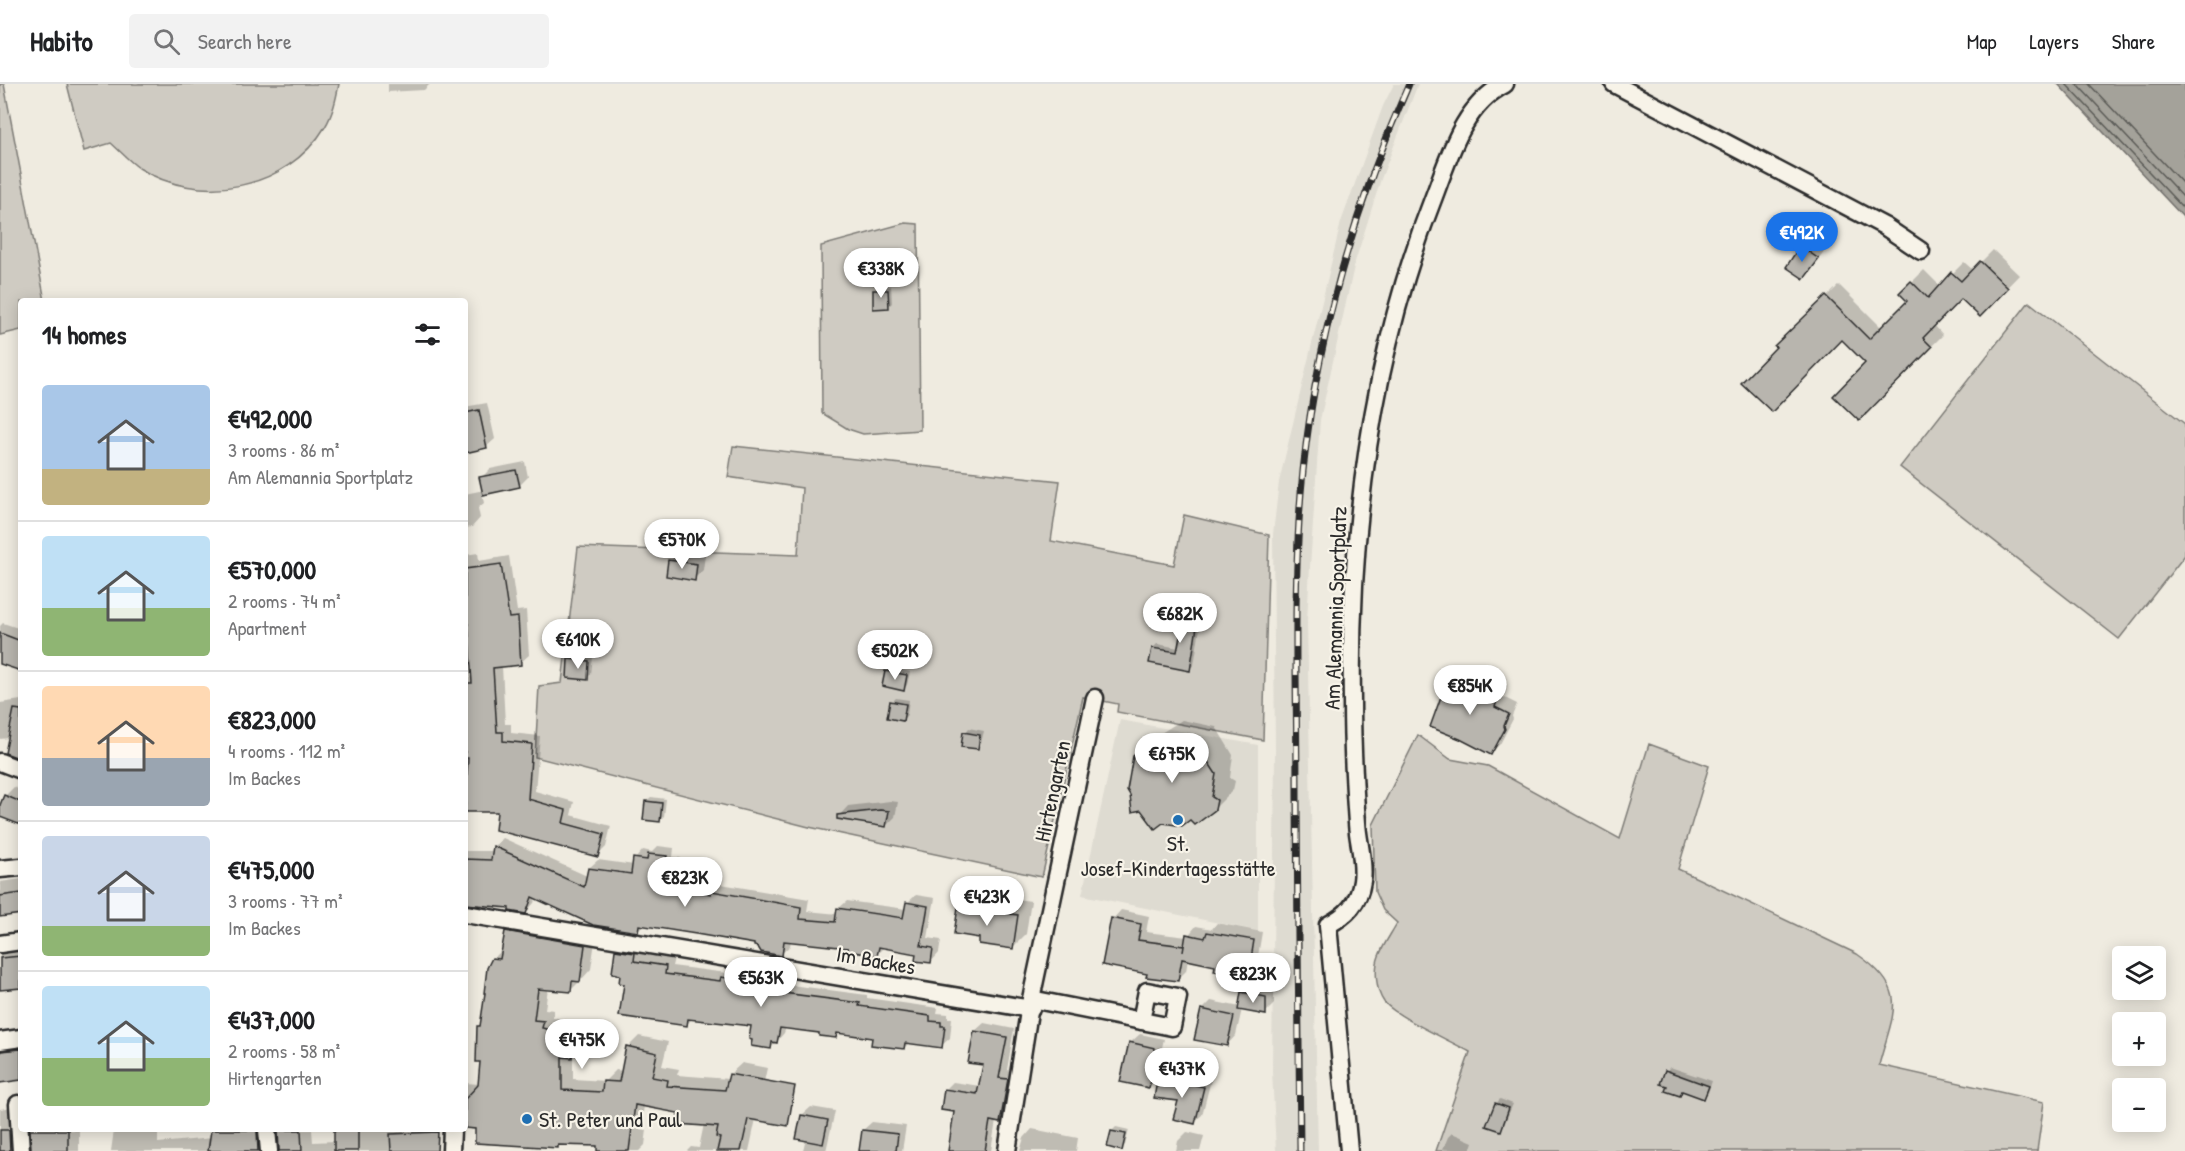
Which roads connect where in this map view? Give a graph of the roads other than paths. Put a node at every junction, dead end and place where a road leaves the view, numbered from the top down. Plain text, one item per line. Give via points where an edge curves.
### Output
1 (1505, 84) edge
2 (1614, 84) edge
3 (1921, 251) dead end
4 (1095, 699) dead end
5 (0, 762) edge
6 (18, 769) edge
7 (18, 867) edge
8 (0, 869) edge
9 (468, 914) edge
10 (18, 941) edge
11 (0, 944) edge
12 (1031, 1004) junction
13 (1141, 1021) dead end
14 (18, 1038) edge
15 (0, 1041) edge
16 (20, 1132) edge
17 (267, 1132) edge
18 (452, 1132) edge
19 (21, 1151) edge
20 (269, 1151) edge
21 (451, 1151) edge
22 (1007, 1151) edge
23 (1349, 1151) edge

1 - 23 street, Am Alemannia Sportplatz via 1479,102 1466,121 1416,242 1381,373 1367,444 1356,559 1352,699 1357,825 1363,872 1353,906 1328,926
2 - 3 street via 1884,226
4 - 12 street, Hirtengarten
5 - 6 street
7 - 8 street
9 - 12 street, Im Backes
10 - 11 street
12 - 13 street
12 - 22 street, Hirtengarten
14 - 15 street
16 - 19 street
17 - 20 street
18 - 21 street

